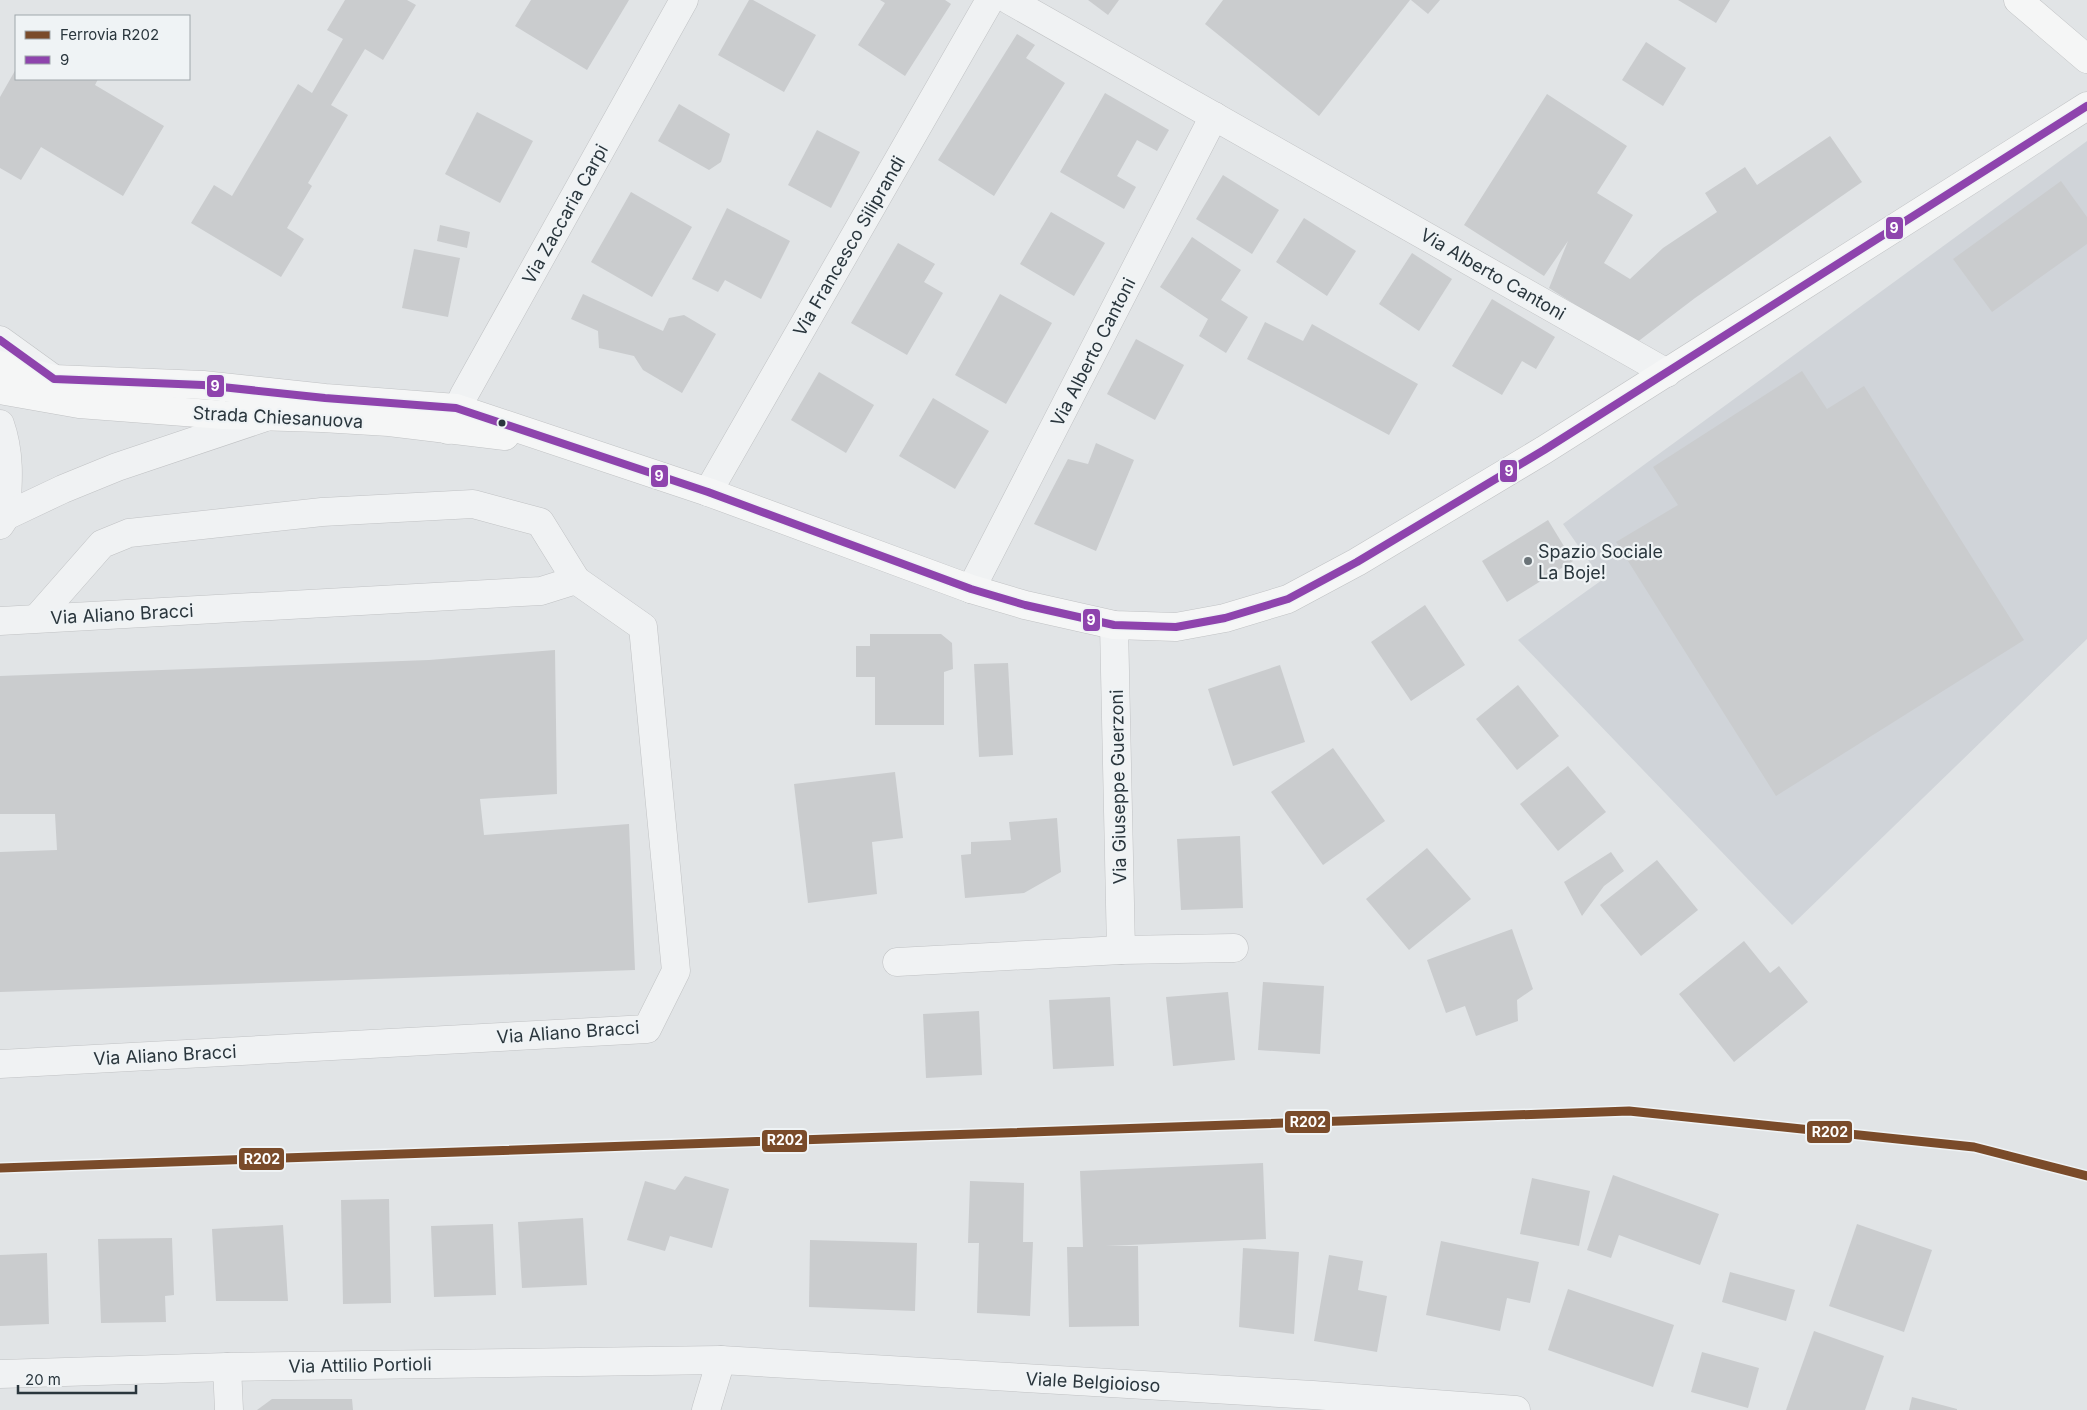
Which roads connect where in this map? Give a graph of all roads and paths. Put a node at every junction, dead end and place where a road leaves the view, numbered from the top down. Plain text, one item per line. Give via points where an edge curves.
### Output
1 (684, 0) edge
2 (990, 0) edge
3 (1009, 0) edge
4 (2018, 0) edge
5 (2087, 59) edge
6 (2087, 106) edge
7 (1214, 116) junction
8 (0, 340) edge
9 (0, 365) edge
10 (1667, 373) junction
11 (54, 379) junction
12 (0, 384) edge
13 (0, 390) edge
14 (266, 416) junction
15 (452, 419) junction
16 (0, 424) edge
17 (708, 492) junction
18 (3, 521) edge
19 (576, 580) junction
20 (971, 589) junction
21 (37, 618) junction
22 (0, 621) edge
23 (1114, 625) junction
24 (1234, 948) dead end
25 (1121, 950) junction
26 (897, 962) dead end
27 (0, 1064) edge
28 (720, 1360) junction
29 (226, 1367) junction
30 (0, 1374) edge
31 (229, 1410) edge
32 (706, 1410) edge
33 (1516, 1410) edge

1 - 15 street, Via Zaccaria Carpi
2 - 17 street, Via Francesco Siliprandi
3 - 7 street, Via Alberto Cantoni
4 - 5 main road
6 - 10 main road, Strada Chiesanuova
7 - 10 street, Via Alberto Cantoni
7 - 20 street, Via Alberto Cantoni
8 - 11 street
9 - 11 main road, Strada Chiesanuova
10 - 23 main road, Strada Chiesanuova via 1357,562 1288,599 1225,618 1176,627
11 - 12 street
11 - 15 main road, Strada Chiesanuova via 203,385 325,398
13 - 14 main road, Strada Chiesanuova via 79,404
14 - 15 main road, Strada Chiesanuova via 389,422
14 - 18 street via 117,467 63,489
15 - 17 main road, Strada Chiesanuova via 492,418
16 - 18 street via 9,472
17 - 20 main road, Strada Chiesanuova
19 - 21 street, Via Aliano Bracci via 541,591
19 - 21 street, Via Aliano Bracci via 540,522 473,504 322,512 129,533 102,544
19 - 27 street, Via Aliano Bracci via 643,627 676,971 647,1029
20 - 23 main road, Strada Chiesanuova
21 - 22 street
23 - 25 street, Via Giuseppe Guerzoni
24 - 25 street
25 - 26 street
28 - 29 street, Via Attilio Portioli
28 - 32 street
28 - 33 street, Viale Belgioioso
29 - 30 street, Via Attilio Portioli
29 - 31 street

